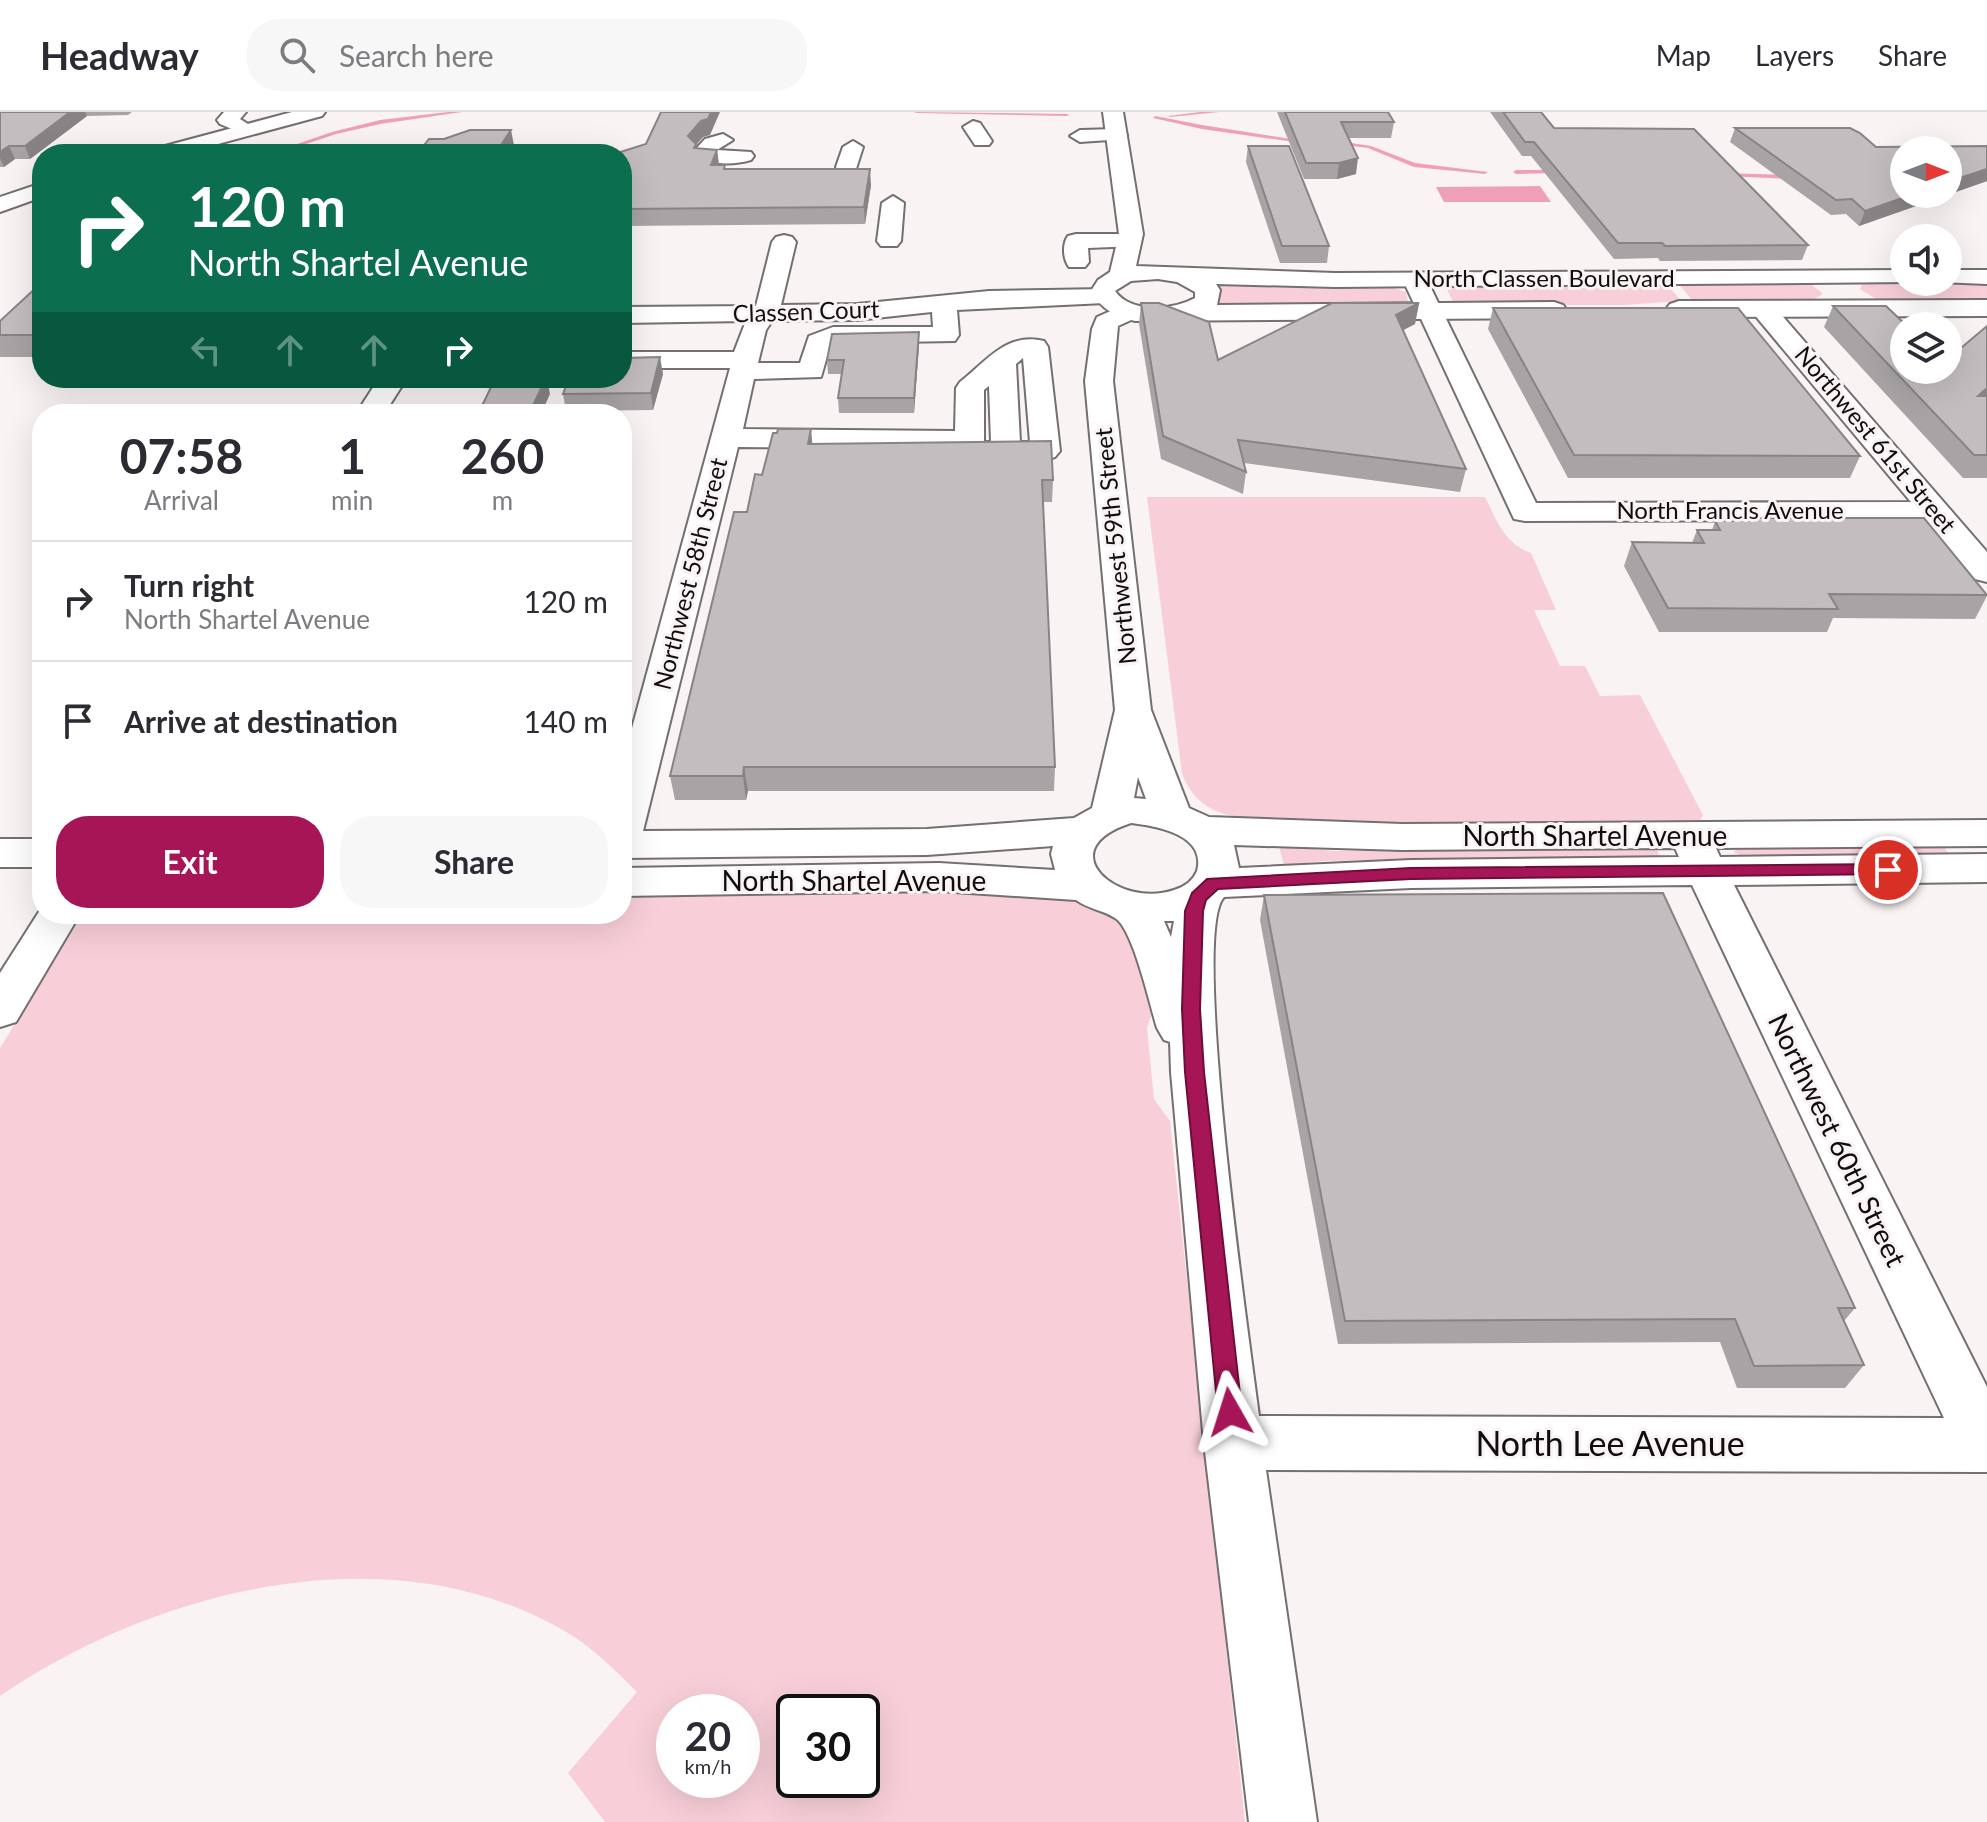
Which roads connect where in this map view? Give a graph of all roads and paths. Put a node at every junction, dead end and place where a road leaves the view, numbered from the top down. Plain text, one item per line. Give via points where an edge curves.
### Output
1 (315, 112) edge
2 (1113, 112) edge
3 (241, 121) edge
4 (1117, 135) junction
5 (1080, 136) dead end
6 (723, 140) dead end
7 (182, 144) edge
8 (744, 156) dead end
9 (32, 194) edge
10 (893, 203) dead end
11 (0, 205) edge
12 (1130, 238) junction
13 (889, 241) dead end
14 (1076, 241) dead end
15 (784, 242) dead end
16 (1181, 275) junction
17 (1890, 277) edge
18 (1962, 277) edge
19 (1987, 277) edge
20 (1415, 280) junction
21 (1111, 287) junction
22 (944, 304) junction
23 (1762, 308) junction
24 (1987, 308) edge
25 (1652, 309) edge
26 (1579, 310) edge
27 (1131, 311) junction
28 (1431, 311) junction
29 (1180, 313) junction
30 (763, 314) junction
31 (632, 315) edge
32 (632, 360) edge
33 (1002, 362) junction
34 (744, 366) junction
35 (1099, 381) junction
36 (726, 438) junction
37 (969, 440) junction
38 (1006, 451) junction
39 (1935, 511) junction
40 (1987, 572) edge
41 (1133, 710) junction
42 (632, 797) edge
43 (1096, 822) junction
44 (1187, 822) junction
45 (1987, 833) edge
46 (632, 845) edge
47 (0, 853) edge
48 (32, 853) edge
49 (1698, 853) junction
50 (1987, 868) edge
51 (632, 882) edge
52 (1086, 886) junction
53 (1206, 890) junction
54 (1131, 907) junction
55 (53, 924) edge
56 (0, 1010) edge
57 (1194, 1072) junction
58 (1233, 1443) junction
59 (1986, 1445) edge
60 (1283, 1822) edge

1 - 3 street
2 - 4 street
3 - 7 street
4 - 5 street
4 - 12 street
6 - 8 street via 703,152
9 - 11 street
10 - 13 street
12 - 14 street
12 - 16 street via 1175,265
12 - 21 street via 1127,263
15 - 30 street, Northwest 58th Street
16 - 20 street, North Classen Boulevard
16 - 21 street, North Classen Boulevard via 1158,272
16 - 29 street via 1203,284 1209,295 1201,306
17 - 20 street, North Classen Boulevard
18 - 19 street
20 - 28 street
21 - 22 street, Classen Court
21 - 27 street, North Classen Boulevard via 1114,305
21 - 35 street, Northwest 59th Street via 1093,305 1082,329 1085,360
22 - 30 street, Classen Court
22 - 34 street via 946,335 833,335 818,342 811,371
23 - 24 street, North Classen Boulevard
23 - 25 street, North Classen Boulevard
23 - 39 street, Northwest 61st Street
26 - 28 street, North Classen Boulevard
27 - 29 street, North Classen Boulevard
27 - 35 street, Northwest 59th Street via 1106,322
28 - 29 street, North Classen Boulevard
28 - 39 street, North Francis Avenue via 1525,512
30 - 31 street, Classen Court
30 - 34 street, Northwest 58th Street
32 - 34 street
33 - 37 street via 970,388
33 - 38 street
33 - 38 street via 1021,346 1035,347 1045,451
34 - 36 street, Northwest 58th Street
35 - 41 street, Northwest 59th Street
36 - 37 street
36 - 42 street, Northwest 58th Street
37 - 38 street via 969,451
39 - 40 street, Northwest 61st Street
41 - 43 street, Northwest 59th Street
41 - 44 street, Northwest 59th Street
43 - 44 street, North Shartel Avenue via 1131,810
43 - 46 street, North Shartel Avenue via 927,842
43 - 52 street via 1074,844 1076,873
44 - 49 street, North Shartel Avenue via 1273,835
44 - 53 street via 1214,842 1220,856 1220,870
45 - 49 street, North Shartel Avenue
47 - 48 street
49 - 50 street, North Shartel Avenue
49 - 53 street, North Shartel Avenue
49 - 59 street, Northwest 60th Street
51 - 52 street, North Shartel Avenue via 939,877
52 - 54 street, North Shartel Avenue
53 - 54 street, North Shartel Avenue via 1178,905
53 - 57 street via 1192,957
54 - 57 street via 1147,929
55 - 56 street
57 - 58 street
58 - 59 street, North Lee Avenue
58 - 60 street

